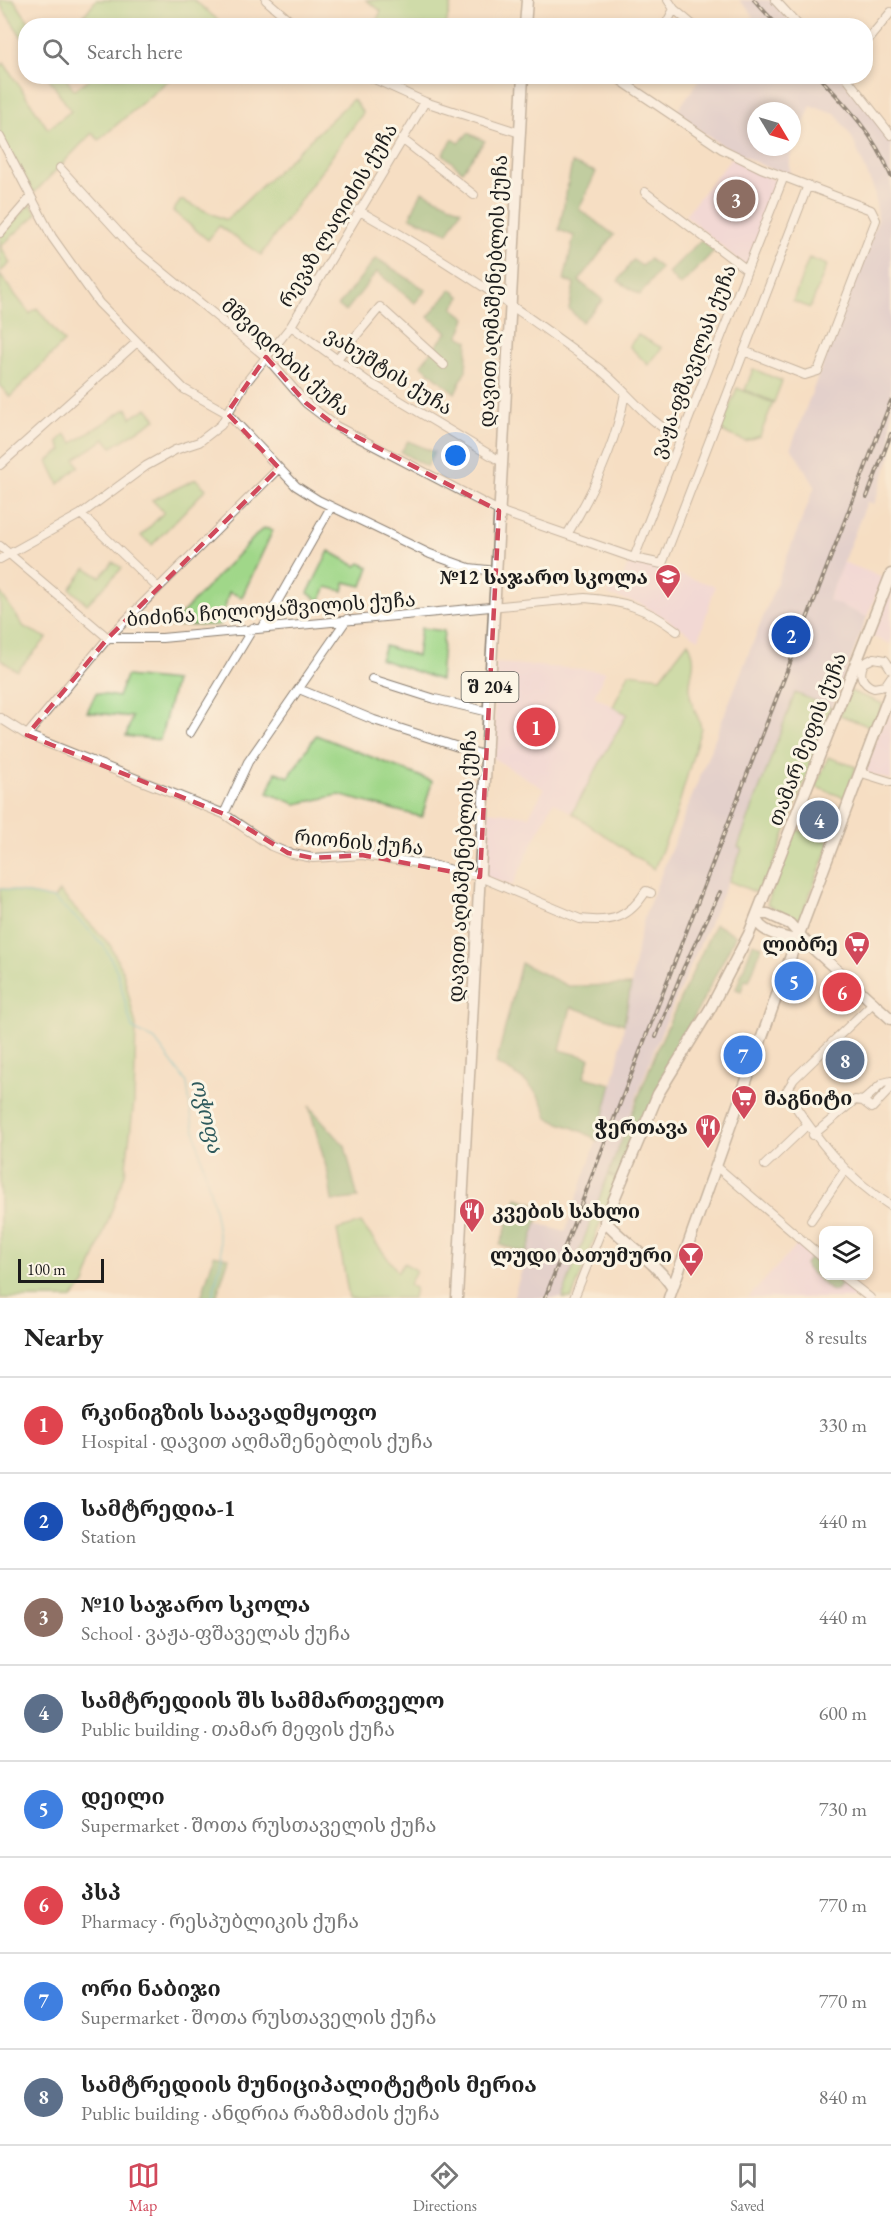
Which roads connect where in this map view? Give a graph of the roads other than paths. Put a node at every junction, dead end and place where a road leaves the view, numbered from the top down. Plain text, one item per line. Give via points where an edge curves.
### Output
1 (266, 0) edge
2 (527, 0) edge
3 (668, 0) edge
4 (775, 0) edge
5 (674, 9) junction
6 (891, 12) edge
7 (287, 18) edge
8 (526, 18) edge
9 (669, 18) edge
10 (685, 18) edge
11 (792, 18) edge
12 (873, 34) edge
13 (386, 84) edge
14 (523, 84) edge
15 (624, 84) edge
16 (630, 84) edge
17 (851, 84) edge
18 (628, 87) junction
19 (425, 102) junction
20 (520, 134) junction
21 (891, 135) edge
22 (0, 137) edge
23 (402, 139) junction
24 (60, 168) dead end
25 (784, 176) junction
26 (808, 185) junction
27 (645, 192) dead end
28 (474, 195) dead end
29 (31, 198) junction
30 (358, 210) junction
31 (0, 233) edge
32 (747, 270) junction
33 (510, 305) junction
34 (291, 326) junction
35 (137, 342) junction
36 (744, 351) junction
37 (266, 357) junction
38 (336, 360) junction
39 (444, 365) dead end
40 (625, 393) junction
41 (227, 413) junction
42 (681, 438) junction
43 (502, 462) junction
44 (0, 465) edge
45 (279, 468) junction
46 (331, 507) junction
47 (499, 512) junction
48 (81, 514) junction
49 (568, 533) junction
50 (0, 546) edge
51 (11, 554) junction
52 (634, 558) junction
53 (0, 559) edge
54 (496, 571) junction
55 (891, 574) edge
56 (158, 588) junction
57 (494, 607) junction
58 (348, 619) junction
59 (258, 628) junction
60 (677, 631) dead end
61 (108, 638) junction
62 (859, 664) junction
63 (891, 667) edge
64 (372, 679) dead end
65 (862, 679) junction
66 (890, 683) edge
67 (299, 689) junction
68 (489, 712) junction
69 (0, 718) edge
70 (190, 733) dead end
71 (27, 735) junction
72 (486, 756) junction
73 (862, 772) junction
74 (891, 782) edge
75 (224, 814) junction
76 (480, 877) junction
77 (651, 893) dead end
78 (756, 917) junction
79 (798, 936) junction
80 (808, 944) junction
81 (874, 1002) junction
82 (891, 1018) edge
83 (891, 1081) edge
84 (891, 1088) edge
85 (863, 1101) junction
86 (807, 1125) junction
87 (813, 1136) junction
88 (765, 1165) dead end
89 (716, 1166) junction
90 (845, 1170) junction
91 (891, 1206) edge
92 (811, 1220) dead end
93 (605, 1221) junction
94 (819, 1255) edge
95 (848, 1280) edge
96 (671, 1292) edge
97 (457, 1298) edge
98 (574, 1298) edge
99 (870, 1298) edge

1 - 7 street
2 - 8 main road
3 - 5 street
4 - 11 street
5 - 9 street
5 - 10 street
6 - 12 street
13 - 19 street
14 - 20 main road, დავით აღმაშენებლის ქუჩა / შ 204
15 - 18 street
16 - 18 street
17 - 21 street
18 - 25 street via 722,149
19 - 20 street
19 - 23 street, რევაზ ლაღიძის ქუჩა
20 - 33 main road, დავით აღმაშენებლის ქუჩა / შ 204
22 - 29 street
23 - 28 street
23 - 30 street, რევაზ ლაღიძის ქუჩა
24 - 37 street, მშვიდობის ქუჩა via 131,246
25 - 26 street
25 - 32 street, ვაჟა-ფშაველას ქუჩა
26 - 36 street
26 - 36 street via 871,210 876,220 818,371 806,375
27 - 32 street
29 - 31 street
29 - 35 street via 52,237 99,303
30 - 33 street via 429,249
30 - 34 street, რევაზ ლაღიძის ქუჩა
32 - 42 street, ვაჟა-ფშაველას ქუჩა
33 - 40 street via 601,370
33 - 43 main road, დავით აღმაშენებლის ქუჩა / შ 204
34 - 37 street, რევაზ ლაღიძის ქუჩა
34 - 38 street, ვახუშტის ქუჩა
35 - 41 street via 184,389
35 - 44 street
36 - 52 street, მშვიდობის ქუჩა via 662,564
37 - 41 street, რევაზ ლაღიძის ქუჩა
37 - 47 street, მშვიდობის ქუჩა via 306,403 336,426
38 - 39 street via 380,307
38 - 43 street, ვახუშტის ქუჩა
40 - 42 street via 665,431
40 - 49 street via 605,465
41 - 45 street
41 - 48 street, რევაზ ლაღიძის ქუჩა via 221,425 199,442 146,466
42 - 52 street, ვაჟა-ფშაველას ქუჩა
43 - 47 main road, დავით აღმაშენებლის ქუჩა / შ 204
45 - 46 street via 296,486
45 - 56 street
46 - 54 street via 430,554 469,568
46 - 59 street
47 - 49 street, მშვიდობის ქუჩა
47 - 54 main road, დავით აღმაშენებლის ქუჩა / შ 204
48 - 51 street, რევაზ ლაღიძის ქუჩა
48 - 56 street
49 - 52 street, მშვიდობის ქუჩა
50 - 51 street, ბიძინა ჩოლოყაშვილის ქუჩა
51 - 53 street, რევაზ ლაღიძის ქუჩა
51 - 61 street, ბიძინა ჩოლოყაშვილის ქუჩა
54 - 57 main road, დავით აღმაშენებლის ქუჩა / შ 204
55 - 62 main road, თამარ მეფის ქუჩა
56 - 61 street
57 - 58 street, ბიძინა ჩოლოყაშვილის ქუჩა
57 - 60 street, ბიძინა ჩოლოყაშვილის ქუჩა via 585,598 620,600
57 - 68 main road, დავით აღმაშენებლის ქუჩა / შ 204
58 - 59 street, ბიძინა ჩოლოყაშვილის ქუჩა
58 - 67 street
59 - 61 street, ბიძინა ჩოლოყაშვილის ქუჩა via 162,638
59 - 70 street
61 - 71 street
62 - 63 street via 881,658
62 - 65 street
62 - 65 street
62 - 78 main road, თამარ მეფის ქუჩა
64 - 68 street
65 - 66 street via 874,688
66 - 73 main road
67 - 72 street via 374,720
67 - 75 street via 248,762
68 - 72 main road, დავით აღმაშენებლის ქუჩა / შ 204
69 - 71 street, რიონის ქუჩა
71 - 75 street, რიონის ქუჩა
72 - 76 main road, დავით აღმაშენებლის ქუჩა / შ 204
73 - 74 street
73 - 79 main road
75 - 76 street, რიონის ქუჩა via 288,853 313,858 362,855
76 - 77 street, რიონის ქუჩა via 580,919 597,921 635,909 646,891
76 - 97 main road, დავით აღმაშენებლის ქუჩა / შ 204
78 - 79 main road via 768,914 790,924
78 - 93 main road, თამარ მეფის ქუჩა via 710,1009 658,1094
79 - 80 main road via 799,944
79 - 80 main road via 803,933
79 - 89 main road
80 - 81 main road
81 - 82 main road
81 - 86 street via 787,1087 786,1092
83 - 85 street via 883,1083
84 - 85 street via 872,1108
85 - 87 street via 853,1102
86 - 87 street
86 - 88 street
87 - 90 street
89 - 94 street
89 - 96 main road
90 - 91 street
90 - 92 street
93 - 96 main road via 665,1276
93 - 98 street
95 - 99 street

